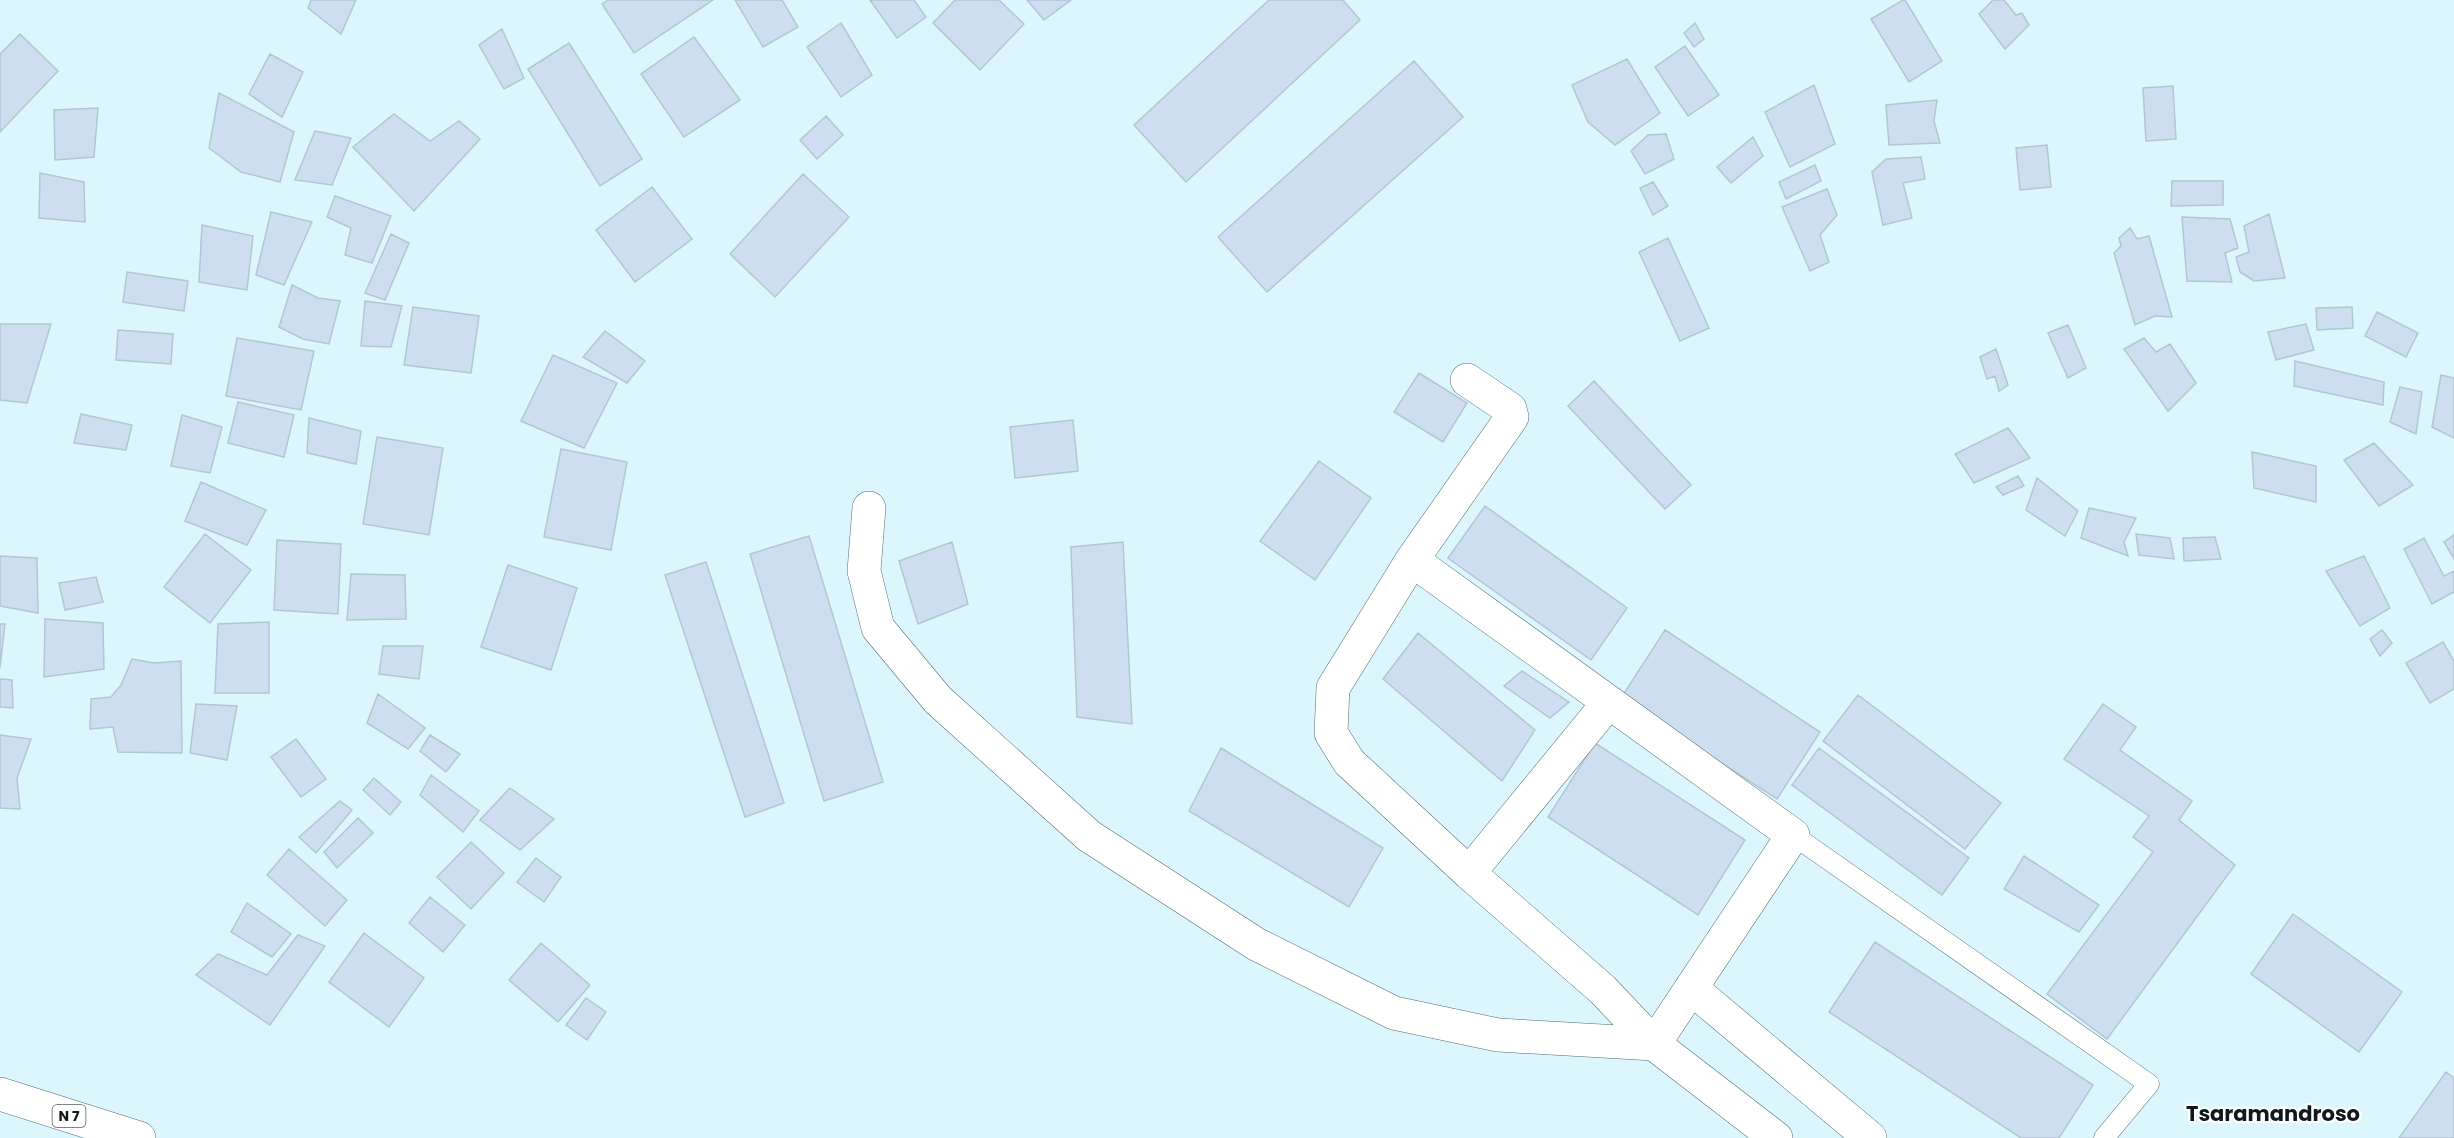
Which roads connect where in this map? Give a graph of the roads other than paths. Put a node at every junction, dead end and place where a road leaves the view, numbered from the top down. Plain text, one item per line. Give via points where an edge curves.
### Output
1 (1467, 380) dead end
2 (868, 508) dead end
3 (1412, 561) junction
4 (1609, 702) junction
5 (1793, 835) junction
6 (1469, 873) junction
7 (1692, 988) junction
8 (1654, 1044) junction
9 (0, 1094) edge
10 (139, 1138) edge
11 (1776, 1138) edge
12 (1870, 1138) edge
13 (2104, 1138) edge

1 - 3 street via 1509,409 1512,417
2 - 8 street via 864,571 878,628 938,700 1089,836 1256,944 1394,1014 1498,1035
3 - 4 street
3 - 6 street via 1333,688 1331,733 1349,762
4 - 5 street
4 - 6 street
5 - 7 street
5 - 13 lane via 2149,1084
6 - 8 street via 1603,990
7 - 8 street
7 - 12 street
8 - 11 street
9 - 10 street, N 7

